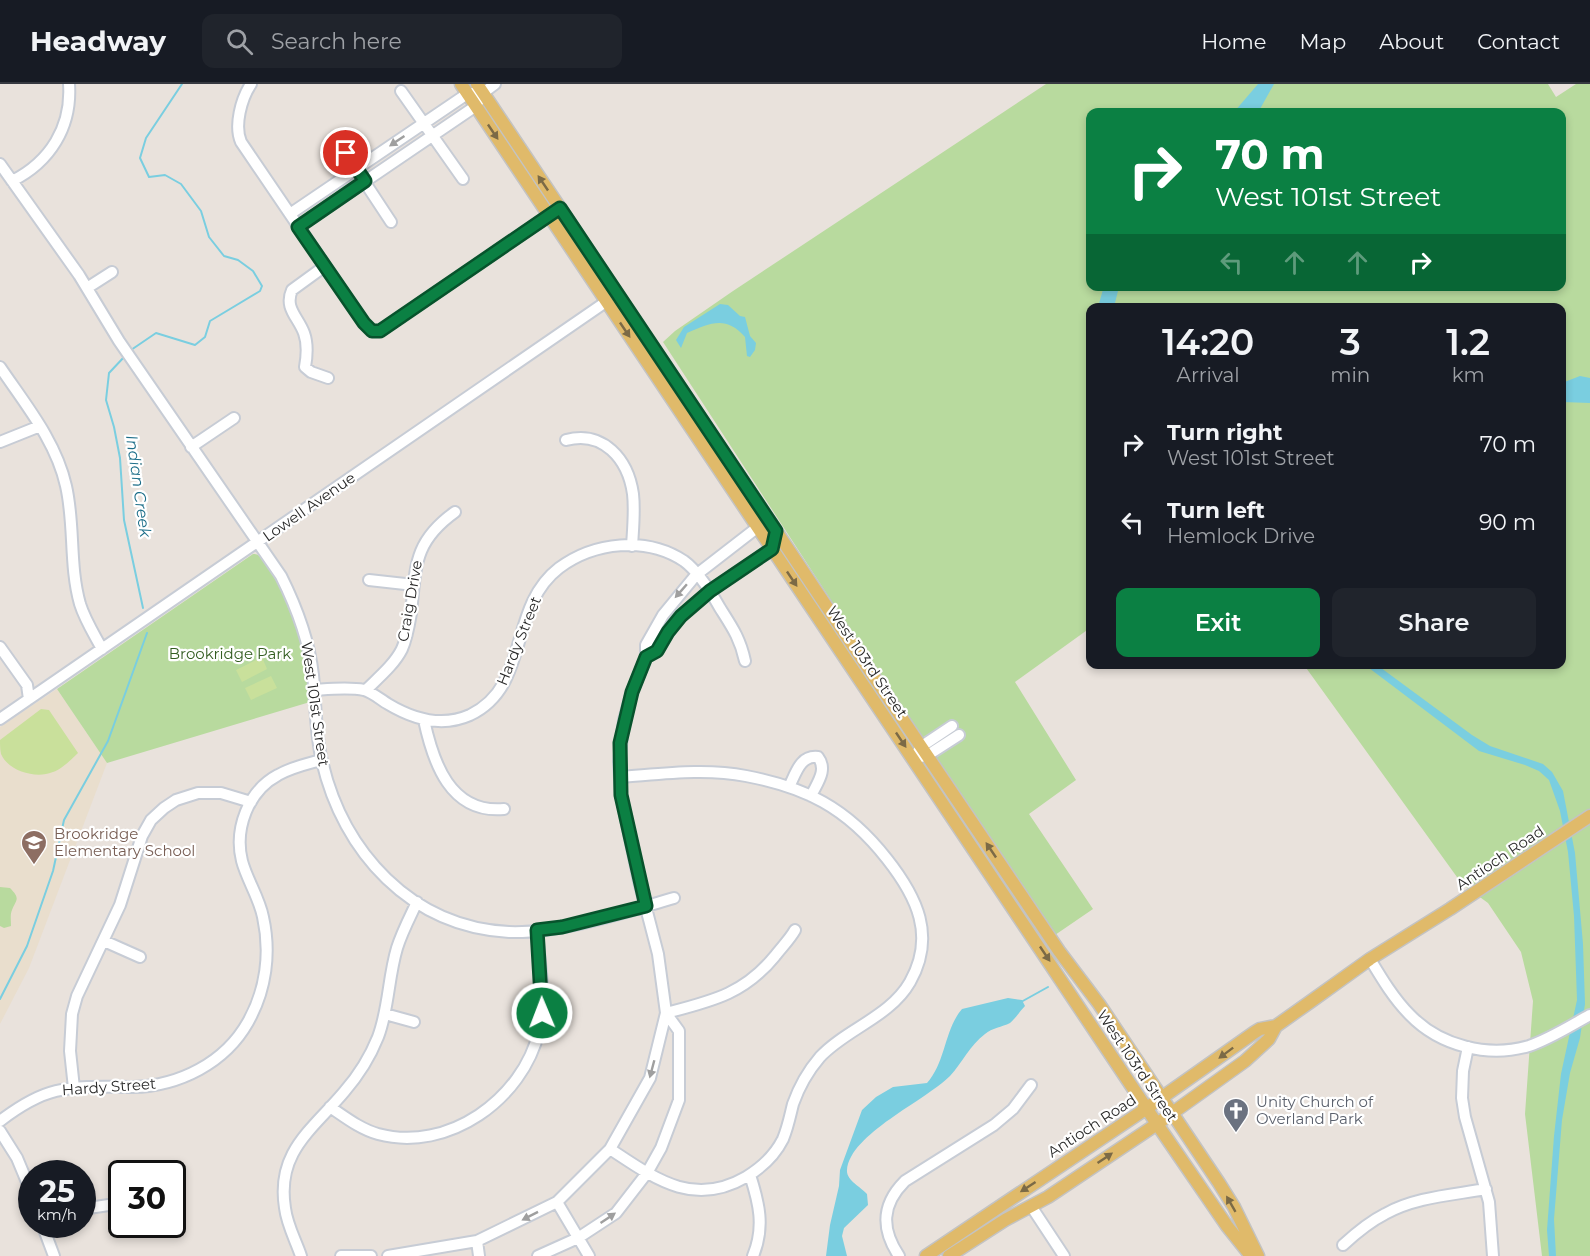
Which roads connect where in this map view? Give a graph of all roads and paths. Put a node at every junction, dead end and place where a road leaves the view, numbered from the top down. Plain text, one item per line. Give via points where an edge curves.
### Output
1 (69, 84) edge
2 (250, 84) edge
3 (495, 84) edge
4 (480, 88) edge
5 (464, 89) edge
6 (401, 91) dead end
7 (476, 106) junction
8 (423, 124) junction
9 (431, 136) junction
10 (335, 137) dead end
11 (0, 164) edge
12 (357, 169) junction
13 (463, 179) dead end
14 (12, 181) junction
15 (365, 181) junction
16 (554, 212) junction
17 (290, 214) junction
18 (391, 222) dead end
19 (298, 227) junction
20 (325, 266) junction
21 (111, 272) dead end
22 (87, 288) junction
23 (617, 294) junction
24 (606, 302) junction
25 (0, 367) edge
26 (328, 378) dead end
27 (234, 418) dead end
28 (40, 426) junction
29 (566, 440) dead end
30 (0, 442) edge
31 (191, 447) junction
32 (454, 512) dead end
33 (758, 527) junction
34 (776, 531) junction
35 (257, 543) junction
36 (632, 546) junction
37 (772, 549) junction
38 (696, 574) junction
39 (369, 580) dead end
40 (414, 585) junction
41 (710, 591) junction
42 (0, 647) edge
43 (102, 649) junction
44 (646, 657) junction
45 (745, 661) dead end
46 (314, 690) junction
47 (366, 690) junction
48 (28, 699) junction
49 (0, 719) edge
50 (424, 720) junction
51 (955, 730) dead end
52 (925, 751) junction
53 (914, 759) junction
54 (321, 760) junction
55 (620, 777) junction
56 (789, 787) junction
57 (811, 796) junction
58 (251, 802) junction
59 (504, 809) dead end
60 (1590, 816) edge
61 (674, 898) dead end
62 (417, 902) junction
63 (646, 906) junction
64 (537, 930) junction
65 (795, 930) dead end
66 (104, 941) junction
67 (140, 957) dead end
68 (1370, 960) junction
69 (666, 1013) junction
70 (385, 1014) junction
71 (1590, 1015) edge
72 (414, 1022) dead end
73 (1276, 1026) junction
74 (1468, 1047) junction
75 (1031, 1085) dead end
76 (74, 1088) junction
77 (1162, 1098) junction
78 (330, 1107) junction
79 (1147, 1108) junction
80 (1172, 1113) junction
81 (0, 1120) edge
82 (1157, 1124) junction
83 (0, 1131) edge
84 (610, 1149) junction
85 (18, 1160) edge
86 (647, 1173) junction
87 (750, 1175) junction
88 (1486, 1189) junction
89 (557, 1202) junction
90 (1031, 1206) junction
91 (1242, 1224) junction
92 (47, 1238) edge
93 (578, 1238) junction
94 (477, 1241) junction
95 (1240, 1242) junction
96 (1343, 1245) dead end
97 (54, 1256) edge
98 (301, 1256) edge
99 (341, 1256) edge
100 (371, 1256) edge
101 (388, 1256) edge
102 (480, 1256) edge
103 (538, 1256) edge
104 (588, 1256) edge
105 (753, 1256) edge
106 (899, 1256) edge
107 (926, 1256) edge
108 (949, 1256) edge
109 (1064, 1256) edge
110 (1251, 1256) edge
111 (1258, 1256) edge
112 (1493, 1256) edge

1 - 14 street via 67,115 54,145 35,167
2 - 17 street via 238,134
3 - 4 street
4 - 5 street
4 - 7 street
16 -> 4 main road, West 103rd Street
5 - 7 main road, West 103rd Street
5 - 8 street
6 - 8 street
7 - 9 street
7 -> 16 main road, West 103rd Street
8 - 9 street
8 -> 12 street
9 - 13 street
9 - 15 street
10 - 12 street
11 - 14 street, West 101st Street
12 - 15 street
12 - 17 street
14 - 22 street, West 101st Street
15 - 18 street
15 - 19 street
16 - 20 street via 380,331 372,331 364,323
16 - 23 main road, West 103rd Street
16 - 24 main road, West 103rd Street
17 - 19 street
19 - 20 street
20 - 26 street via 292,290 289,303 304,335 305,367
21 - 22 street
22 - 31 street, West 101st Street
23 - 24 street, Lowell Avenue
23 - 34 main road, West 103rd Street
24 -> 33 main road, West 103rd Street
24 - 35 street, Lowell Avenue
25 - 28 street
27 - 31 street
28 - 30 street
28 - 43 street via 66,484 76,585 86,620
29 - 36 street via 596,439 615,453 633,491
31 - 35 street, West 101st Street
32 - 40 street, Craig Drive via 422,546
33 - 34 street
33 - 37 main road, West 103rd Street
33 - 38 street
34 - 37 street
34 - 52 main road, West 103rd Street
35 - 43 street, Lowell Avenue
35 - 46 street, West 101st Street via 280,576 296,609 304,630
36 - 38 street, Hardy Street via 667,553
36 - 50 street, Hardy Street via 588,551 557,570 531,604 508,676 495,697 459,719
37 - 41 street
37 -> 53 main road, West 103rd Street
38 - 41 street, Hardy Street
38 -> 44 street via 652,631
39 - 40 street
40 - 47 street, Craig Drive via 402,649
41 - 44 street via 681,616 657,651
41 - 45 street, Hardy Street via 737,633
42 - 48 street via 27,685
43 - 48 street, Lowell Avenue
44 - 55 street via 624,720
46 - 47 street
46 - 54 street, West 101st Street
47 - 50 street, Hardy Street via 400,712
48 - 49 street, Lowell Avenue
50 - 59 street via 435,763 452,789 474,805
51 - 52 street
52 - 53 street
77 -> 52 main road, West 103rd Street
53 -> 79 main road, West 103rd Street
54 - 58 street, Hardy Street via 274,777
54 - 62 street, West 101st Street via 330,793 350,835 377,870
55 - 56 street via 725,773
55 - 63 street via 624,814
56 - 57 street
56 - 57 street via 804,760 818,757 823,770
57 - 87 street via 858,827 901,876 916,901 923,933 920,959 901,995 810,1069 779,1147
58 - 66 street via 205,792 183,797 164,808 142,836
58 - 76 street, Hardy Street via 242,824 240,851 263,914 267,951 262,988 246,1024 224,1052 182,1078 151,1086
60 - 68 main road, Antioch Road
61 - 63 street, West 101st Street
62 - 64 street, West 101st Street via 480,928 508,932
62 - 70 street via 396,949
63 - 64 street, West 101st Street
63 - 69 street
64 - 78 street via 542,995 539,1032 523,1071 497,1102 454,1128 402,1137 363,1129
65 - 69 street via 749,983 713,1001
66 - 67 street
66 - 76 street via 72,1014
68 - 73 main road, Antioch Road
68 - 74 street via 1412,1017 1438,1037
69 -> 84 street via 650,1078
69 - 86 street via 679,1031 679,1100 662,1148
70 - 72 street
70 - 78 street via 358,1075
71 - 74 street via 1520,1048 1501,1051
73 -> 77 main road, Antioch Road via 1255,1032
73 - 80 main road, Antioch Road via 1269,1039 1251,1055
74 - 88 street via 1462,1098
75 - 106 street via 1004,1117 896,1190 888,1208 886,1227
76 - 81 street, Hardy Street via 33,1099
77 - 79 main road, Antioch Road
77 - 80 main road, West 103rd Street
78 - 98 street via 297,1144 286,1172 285,1211
79 - 82 main road, West 103rd Street
79 -> 107 main road, Antioch Road
80 - 82 main road, Antioch Road
91 -> 80 main road, West 103rd Street
90 -> 82 main road, Antioch Road
82 - 95 main road, West 103rd Street
83 - 85 street
84 - 86 street
84 - 89 street
86 - 87 street via 666,1184 702,1190 735,1183
93 -> 86 street via 616,1212
87 - 105 street via 760,1211
88 - 96 street via 1407,1204 1368,1224
88 - 112 street
89 - 93 street
89 -> 94 street
90 - 108 main road, Antioch Road
90 - 109 street
91 - 95 main road
91 - 111 main road, West 103rd Street
92 - 97 street
93 - 103 street
93 - 104 street
94 - 101 street
94 - 102 street
95 - 110 main road, West 103rd Street
99 - 100 street

